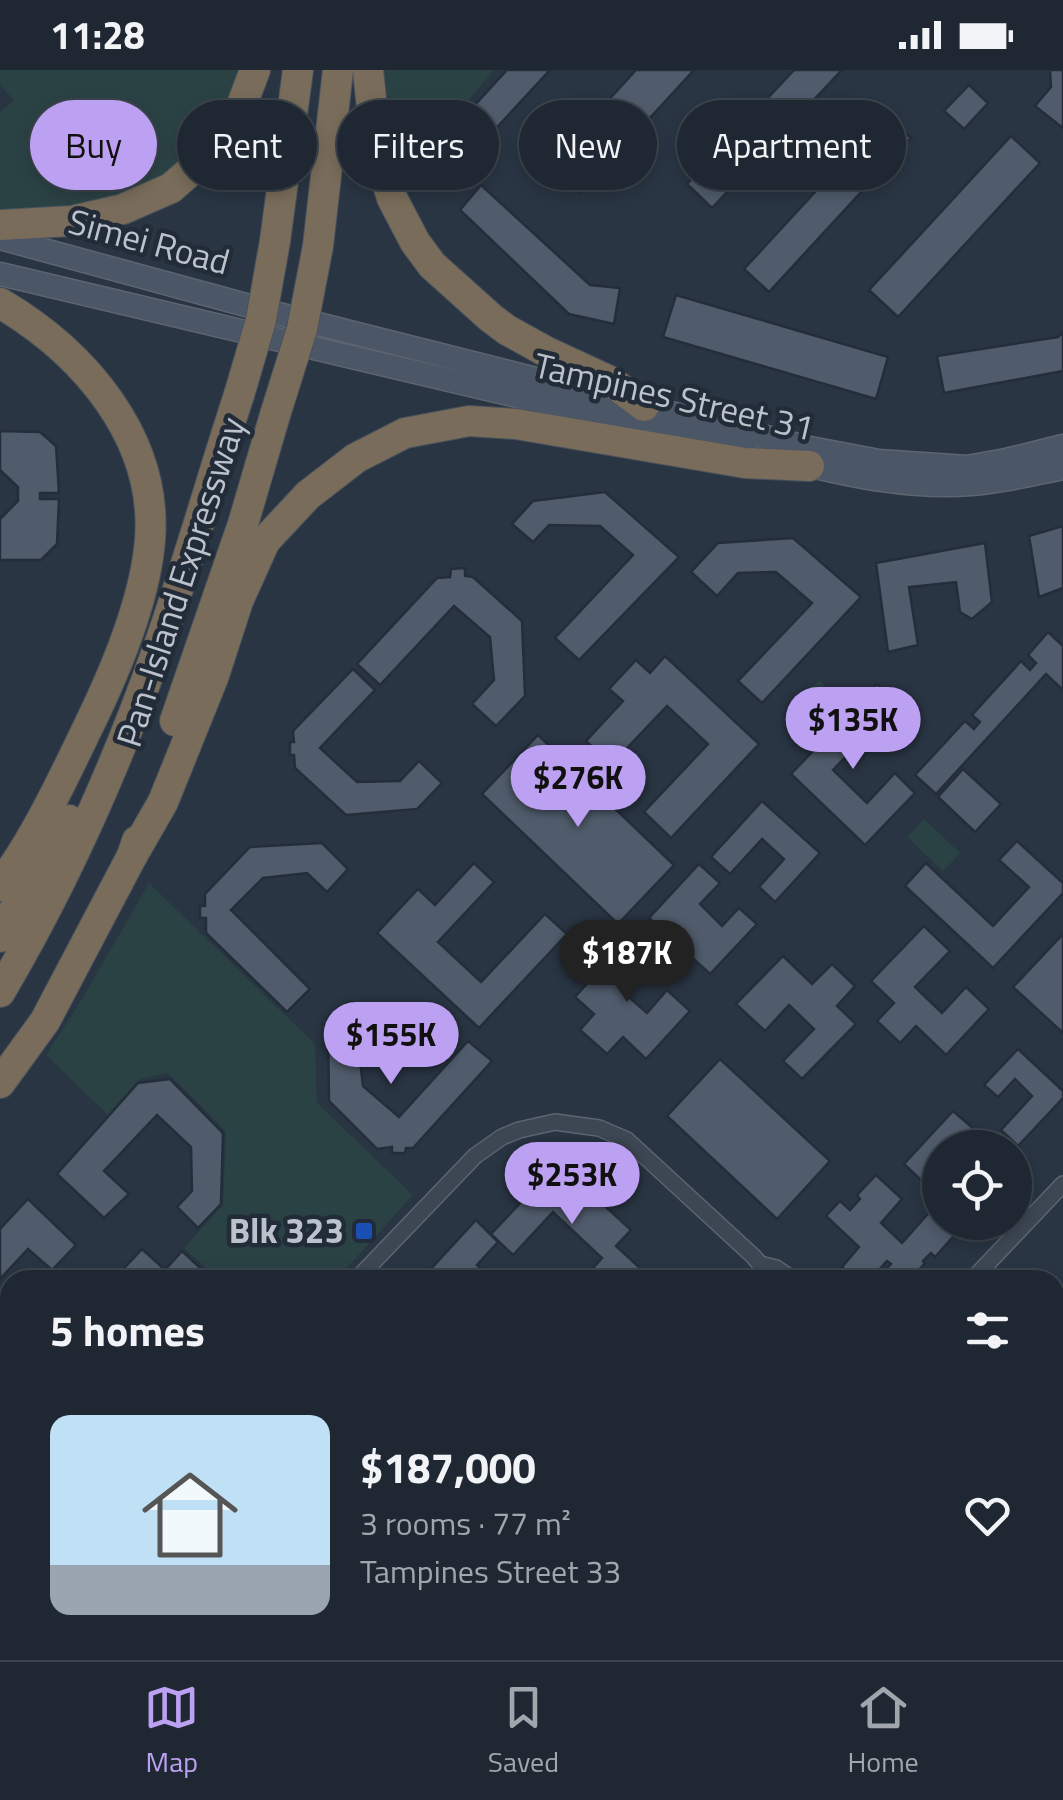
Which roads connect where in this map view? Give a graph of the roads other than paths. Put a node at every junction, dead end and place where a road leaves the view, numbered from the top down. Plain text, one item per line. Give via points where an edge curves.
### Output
1 (255, 70) edge
2 (298, 70) edge
3 (338, 70) edge
4 (368, 70) edge
5 (0, 225) edge
6 (0, 238) edge
7 (0, 274) edge
8 (0, 303) edge
9 (280, 314) joint
10 (272, 339) joint
11 (644, 406) junction
12 (1063, 446) edge
13 (809, 466) junction
14 (1063, 468) edge
15 (200, 514) junction
16 (132, 856) junction
17 (7, 901) edge
18 (0, 937) edge
19 (0, 992) edge
20 (0, 1084) edge
21 (1063, 1184) edge
22 (760, 1264) junction
23 (366, 1270) edge
24 (763, 1270) edge
25 (779, 1270) edge
26 (981, 1270) edge

1 - 5 highway via 240,110 211,152 171,188 71,221
2 - 15 highway, Pan-Island Expressway, bridge via 261,320
3 - 16 highway, Pan-Island Expressway, bridge via 302,329
4 - 11 highway via 376,146 392,198 432,265 507,330 612,382
6 - 9 main road, Simei Road
7 - 10 main road, Simei Road
8 - 17 highway via 76,358 100,387 128,432 148,488 150,540 136,610 101,700 13,868
9 - 11 main road, Tampines Street 31
10 - 13 main road, Tampines Street 31
11 - 12 main road, Tampines Street 31 via 879,462 967,466
13 - 14 main road, Tampines Street 31 via 936,485
13 - 16 highway via 745,463 469,421 405,433 356,458 265,540 164,802
15 - 17 highway via 64,830
15 - 19 highway, Pan-Island Expressway via 115,760
16 - 20 highway, Pan-Island Expressway via 45,1021
17 - 18 highway
21 - 26 street
22 - 23 street via 627,1140 555,1122 489,1145
22 - 24 street
22 - 25 street

